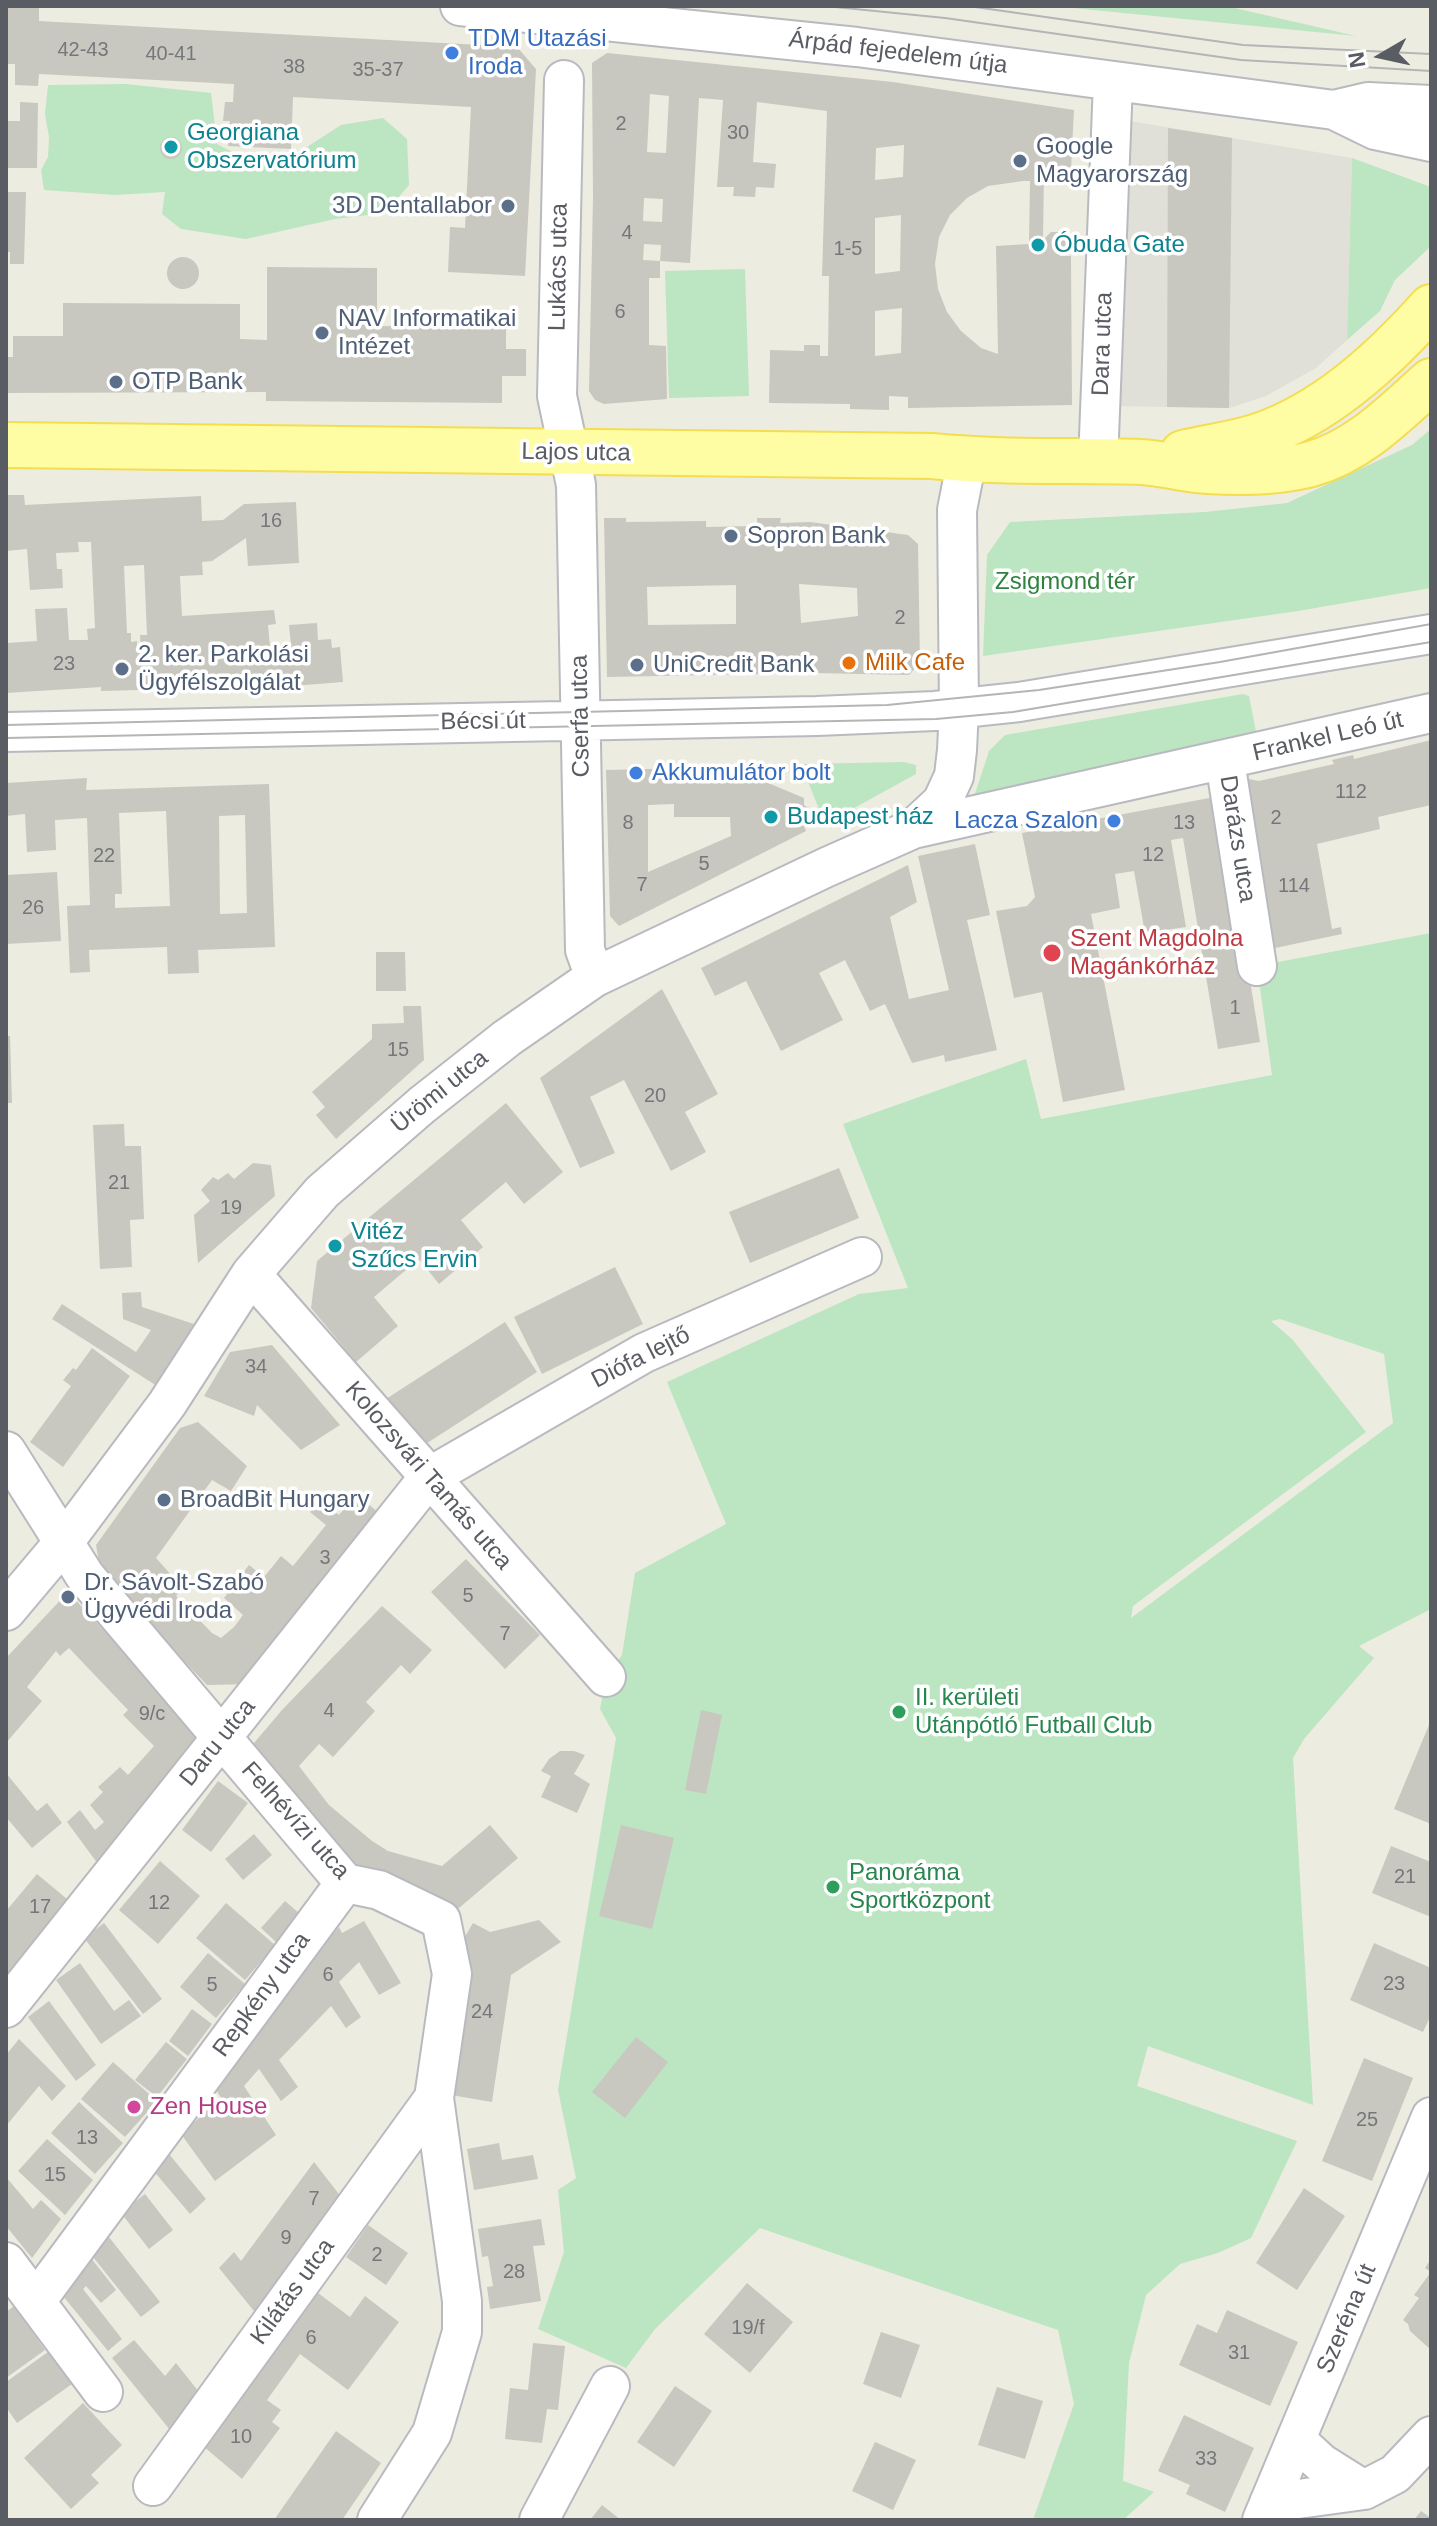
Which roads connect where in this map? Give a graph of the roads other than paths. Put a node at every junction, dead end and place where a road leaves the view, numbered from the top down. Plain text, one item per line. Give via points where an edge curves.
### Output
1 (460, 6) edge
2 (564, 80) dead end
3 (1113, 82) junction
4 (1431, 105) edge
5 (1334, 110) junction
6 (1431, 142) edge
7 (1431, 307) edge
8 (1431, 381) edge
9 (6, 445) edge
10 (569, 453) junction
11 (967, 459) junction
12 (1098, 462) junction
13 (1145, 462) junction
14 (1431, 634) edge
15 (959, 708) junction
16 (1431, 713) edge
17 (582, 720) junction
18 (6, 732) edge
19 (1225, 761) junction
20 (913, 829) junction
21 (1257, 966) dead end
22 (595, 977) junction
23 (862, 1257) dead end
24 (251, 1274) junction
25 (6, 1451) edge
26 (429, 1477) junction
27 (64, 1542) junction
28 (6, 1611) edge
29 (606, 1677) dead end
30 (221, 1739) junction
31 (345, 1883) junction
32 (6, 2008) edge
33 (434, 2098) junction
34 (1431, 2117) edge
35 (6, 2262) edge
36 (36, 2301) junction
37 (610, 2386) dead end
38 (103, 2392) dead end
39 (1431, 2436) edge
40 (1296, 2440) junction
41 (153, 2486) dead end
42 (1364, 2490) junction
43 (1265, 2512) edge
44 (377, 2520) edge
45 (539, 2520) edge

1 - 3 street, Árpád fejedelem útja via 842,45
2 - 10 street, Lukács utca via 557,396
3 - 5 street, Árpád fejedelem útja
3 - 12 street, Dara utca
4 - 5 street, Árpád fejedelem útja via 1368,102
5 - 6 street, Árpád fejedelem útja via 1375,130
7 - 13 main road via 1342,390 1307,415 1245,440
8 - 13 main road via 1377,429 1345,451 1312,464 1267,471 1206,471
9 - 10 main road, Lajos utca
10 - 11 main road, Lajos utca
10 - 17 street, Cserfa utca via 576,485
11 - 12 main road, Lajos utca
11 - 15 street via 957,510
12 - 13 main road, Lajos utca
14 - 15 street
15 - 17 street, Bécsi út
15 - 20 street, Ürömi utca via 954,776 942,802
16 - 19 street, Frankel Leó út
17 - 18 street, Bécsi út
17 - 22 street, Cserfa utca via 585,950
19 - 20 street
19 - 21 street, Darázs utca
20 - 22 street, Ürömi utca
22 - 24 street, Ürömi utca via 422,1105 322,1192
23 - 26 street, Diófa lejtő via 644,1353
24 - 26 street, Kolozsvári Tamás utca
24 - 27 street, Ürömi utca via 167,1404
25 - 27 street, Felhévízi utca
26 - 29 street, Kolozsvári Tamás utca
26 - 30 street, Daru utca
27 - 28 street, Ürömi utca
27 - 30 street, Felhévízi utca via 85,1576
30 - 31 street, Felhévízi utca
30 - 32 street, Daru utca
31 - 33 street, Felhévízi utca via 379,1890 441,1920 452,1974
31 - 36 street, Repkény utca
33 - 41 street, Kilátás utca
33 - 44 street, Felhévízi utca via 462,2332 432,2433
34 - 40 street, Szeréna út
35 - 36 street
36 - 38 street
37 - 45 street
39 - 42 street via 1395,2474
40 - 42 street
40 - 43 street, Szeréna út
42 - 43 street

